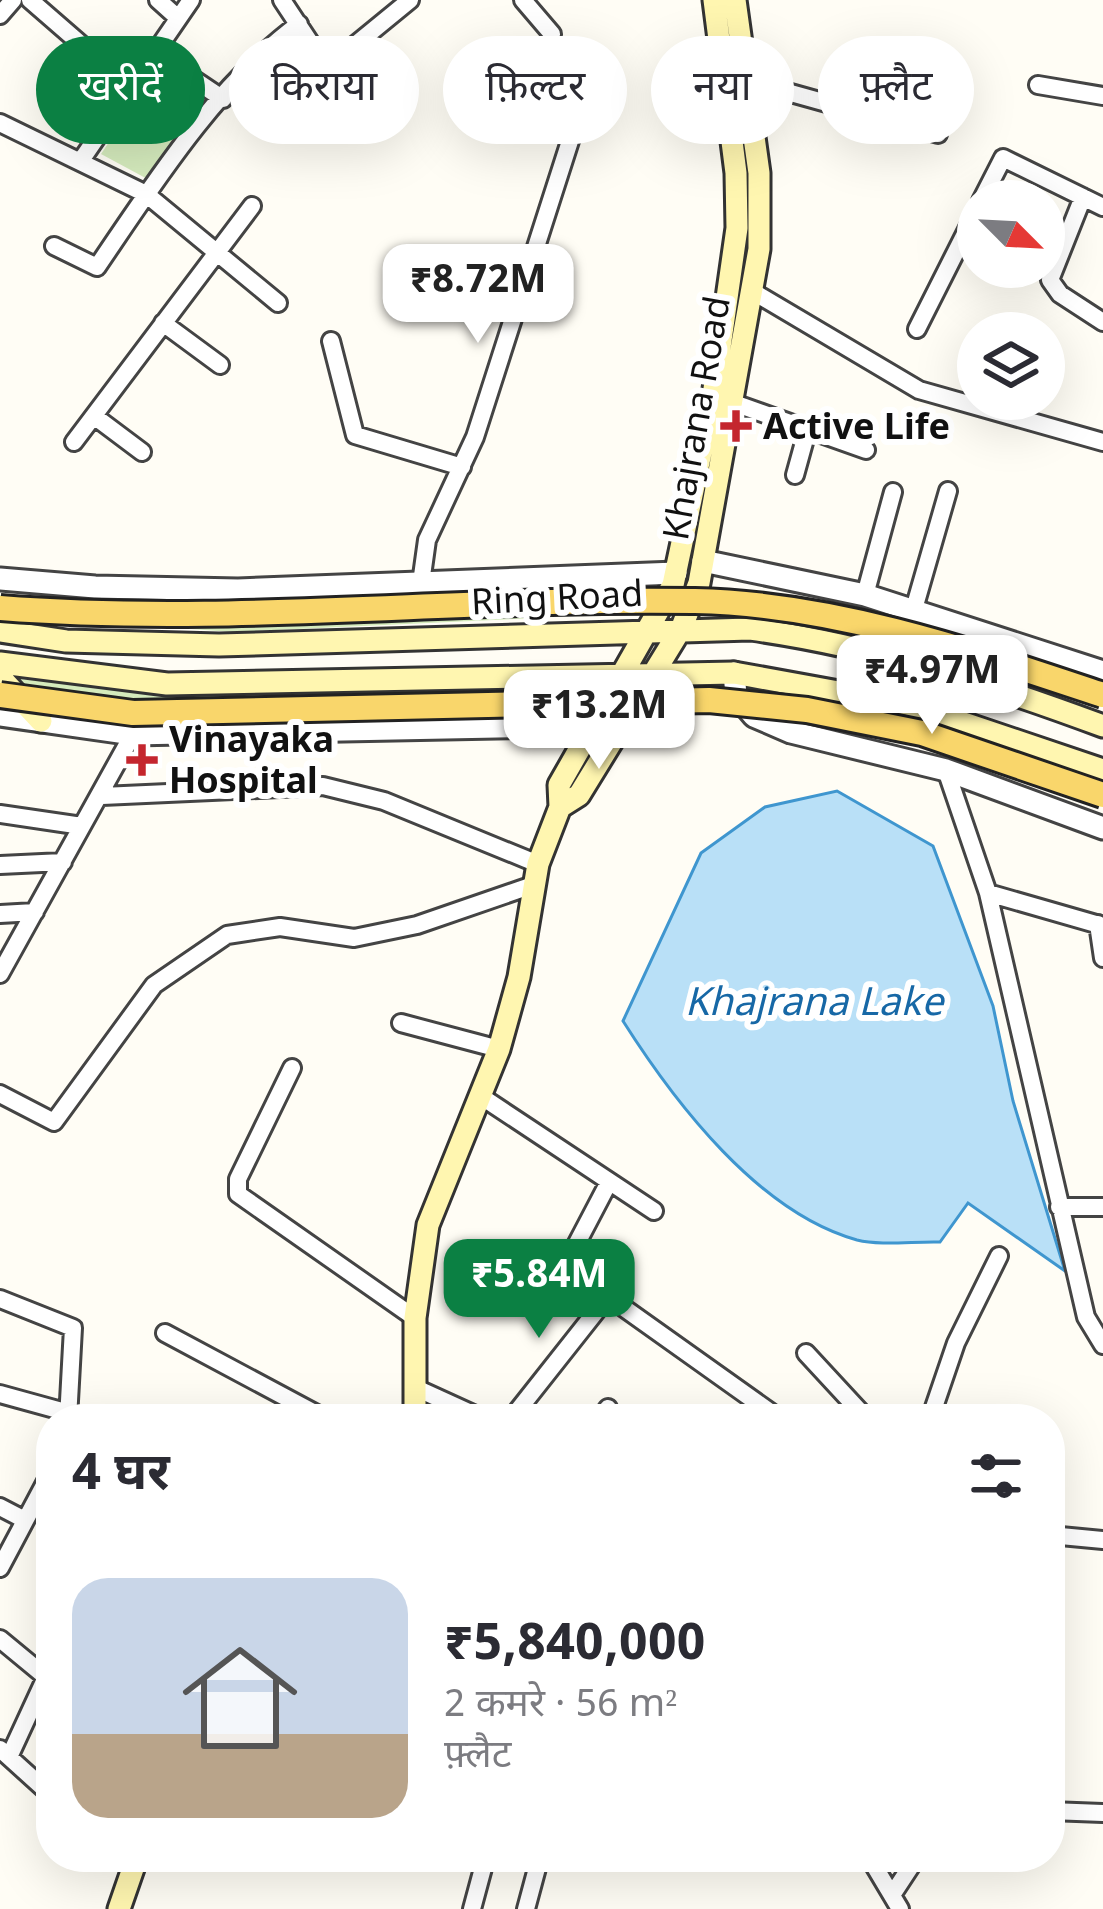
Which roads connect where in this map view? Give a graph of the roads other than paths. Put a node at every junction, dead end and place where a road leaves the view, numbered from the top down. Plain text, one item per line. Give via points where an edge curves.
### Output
1 (13, 0) edge
2 (30, 0) edge
3 (158, 0) edge
4 (190, 0) edge
5 (282, 0) edge
6 (523, 0) edge
7 (714, 0) edge
8 (735, 0) edge
9 (403, 2) edge
10 (0, 15) edge
11 (178, 18) junction
12 (299, 24) junction
13 (552, 34) dead end
14 (71, 36) edge
15 (165, 36) edge
16 (724, 36) edge
17 (735, 36) edge
18 (1038, 85) dead end
19 (205, 86) edge
20 (1103, 96) edge
21 (224, 99) junction
22 (0, 123) edge
23 (92, 144) edge
24 (569, 144) edge
25 (736, 144) edge
26 (748, 144) edge
27 (82, 159) junction
28 (992, 180) edge
29 (1048, 180) edge
30 (1065, 188) edge
31 (146, 194) junction
32 (1083, 197) junction
33 (252, 206) dead end
34 (1103, 207) edge
35 (54, 246) dead end
36 (957, 250) edge
37 (215, 254) junction
38 (752, 291) junction
39 (278, 303) dead end
40 (1103, 322) edge
41 (163, 323) junction
42 (917, 329) dead end
43 (735, 331) junction
44 (331, 340) dead end
45 (220, 365) dead end
46 (723, 398) junction
47 (94, 416) junction
48 (808, 428) junction
49 (74, 442) dead end
50 (1103, 442) edge
51 (866, 450) dead end
52 (142, 452) dead end
53 (462, 467) junction
54 (795, 475) dead end
55 (948, 491) dead end
56 (893, 492) dead end
57 (703, 561) junction
58 (676, 573) junction
59 (0, 579) edge
60 (422, 583) junction
61 (865, 595) junction
62 (0, 608) edge
63 (914, 609) junction
64 (682, 627) junction
65 (652, 628) junction
66 (0, 631) edge
67 (0, 663) edge
68 (655, 671) junction
69 (1103, 671) edge
70 (621, 673) junction
71 (734, 674) junction
72 (0, 676) edge
73 (0, 695) edge
74 (1103, 695) edge
75 (0, 715) edge
76 (41, 721) junction
77 (593, 725) junction
78 (1103, 726) edge
79 (133, 734) junction
80 (946, 770) junction
81 (1103, 770) edge
82 (1103, 795) edge
83 (102, 796) junction
84 (560, 807) junction
85 (0, 814) edge
86 (82, 826) junction
87 (1103, 828) edge
88 (63, 862) junction
89 (0, 865) edge
90 (535, 875) junction
91 (988, 893) junction
92 (35, 912) junction
93 (0, 914) edge
94 (1100, 925) edge
95 (5, 957) edge
96 (1103, 958) edge
97 (0, 974) edge
98 (400, 1023) dead end
99 (499, 1048) junction
100 (292, 1068) dead end
101 (0, 1094) edge
102 (482, 1097) junction
103 (609, 1182) junction
104 (1059, 1207) junction
105 (1103, 1207) edge
106 (654, 1210) dead end
107 (999, 1256) dead end
108 (609, 1295) junction
109 (0, 1299) edge
110 (415, 1318) junction
111 (165, 1333) dead end
112 (1103, 1345) edge
113 (806, 1353) dead end
114 (416, 1388) junction
115 (0, 1394) edge
116 (69, 1404) edge
117 (298, 1404) edge
118 (416, 1404) edge
119 (451, 1404) edge
120 (523, 1404) edge
121 (759, 1404) edge
122 (853, 1404) edge
123 (935, 1404) edge
124 (36, 1406) edge
125 (36, 1501) edge
126 (0, 1507) edge
127 (26, 1520) junction
128 (1065, 1536) edge
129 (1103, 1540) edge
130 (0, 1568) edge
131 (0, 1639) edge
132 (36, 1659) edge
133 (36, 1699) edge
134 (5, 1752) edge
135 (36, 1782) edge
136 (1065, 1811) edge
137 (1103, 1813) edge
138 (132, 1872) edge
139 (482, 1872) edge
140 (536, 1872) edge
141 (878, 1872) edge
142 (910, 1872) edge
143 (896, 1900) edge
144 (119, 1909) edge
145 (472, 1909) edge
146 (526, 1909) edge

1 - 10 street
2 - 14 street
3 - 11 street
4 - 11 street
5 - 12 street
6 - 13 street
7 - 16 main road, Khajrana Road
8 - 17 main road, Khajrana Road
9 - 12 street via 327,68
11 - 15 street
12 - 21 street via 264,50
18 - 20 street
19 - 21 street
21 - 31 street
22 - 27 street
23 - 27 street
24 - 53 street
25 - 43 main road, Khajrana Road
26 - 38 main road, Khajrana Road via 760,203
27 - 31 street
28 - 29 street via 1003,158
30 - 32 street
31 - 35 street via 97,267
31 - 37 street
32 - 34 street
32 - 40 street via 1049,280
33 - 37 street
36 - 42 street
37 - 39 street
37 - 41 street
38 - 43 main road, Khajrana Road
38 - 50 street via 920,390
41 - 45 street
41 - 47 street
43 - 46 main road, Khajrana Road
44 - 53 street via 356,435
46 - 48 street
46 - 57 main road, Khajrana Road
46 - 58 main road, Khajrana Road
47 - 49 street
47 - 52 street
48 - 51 street
48 - 54 street
53 - 60 street via 427,540
55 - 63 street
56 - 61 street
57 - 61 street
57 - 64 main road, Khajrana Road
58 - 60 street
58 - 65 main road, Khajrana Road
59 - 60 street via 238,590
61 - 63 street
62 - 74 main road, Ring Road, bridge via 202,616 697,601 886,628
63 - 69 street
64 - 65 main road, Ring Road
64 - 68 main road, Khajrana Road
64 - 78 main road, Ring Road via 824,639 932,666
65 - 66 main road, Ring Road via 219,645
65 - 70 main road, Khajrana Road
67 - 70 main road via 167,684
68 - 70 main road
68 - 71 main road
68 - 84 main road, Khajrana Road via 579,795
70 - 77 main road, Khajrana Road
71 - 80 street via 736,695 754,716
71 - 81 main road via 910,705
72 - 76 main road
73 - 82 main road, bridge via 133,713 710,700 922,734
75 - 76 street
76 - 79 street
77 - 79 street
77 - 84 main road, Khajrana Road via 560,785
79 - 83 street
80 - 87 street
80 - 91 street
83 - 86 street
83 - 90 street via 323,786 383,801
84 - 90 main road, Khajrana Road
85 - 86 street
86 - 88 street
88 - 89 street
88 - 92 street
90 - 99 main road, Khajrana Road
90 - 101 street via 417,925 354,938 280,927 227,935 154,985 54,1122
91 - 94 street
91 - 104 street
92 - 93 street
92 - 95 street
94 - 96 street
95 - 97 street
98 - 99 street
99 - 102 main road, Khajrana Road
100 - 110 street via 238,1194
102 - 103 street
102 - 110 main road, Khajrana Road via 428,1225
103 - 106 street
103 - 108 street via 564,1262
104 - 105 street
104 - 112 street via 1086,1317
107 - 123 street
108 - 120 street
108 - 121 street
109 - 116 street via 73,1328
110 - 114 main road, Khajrana Road
111 - 117 street
113 - 122 street
114 - 118 main road, Khajrana Road
114 - 119 street
115 - 124 street
125 - 127 street
126 - 127 street
127 - 130 street
128 - 129 street
131 - 132 street
133 - 134 street
134 - 135 street
136 - 137 street
138 - 144 main road
139 - 145 street
140 - 146 street
141 - 143 street
142 - 143 street

